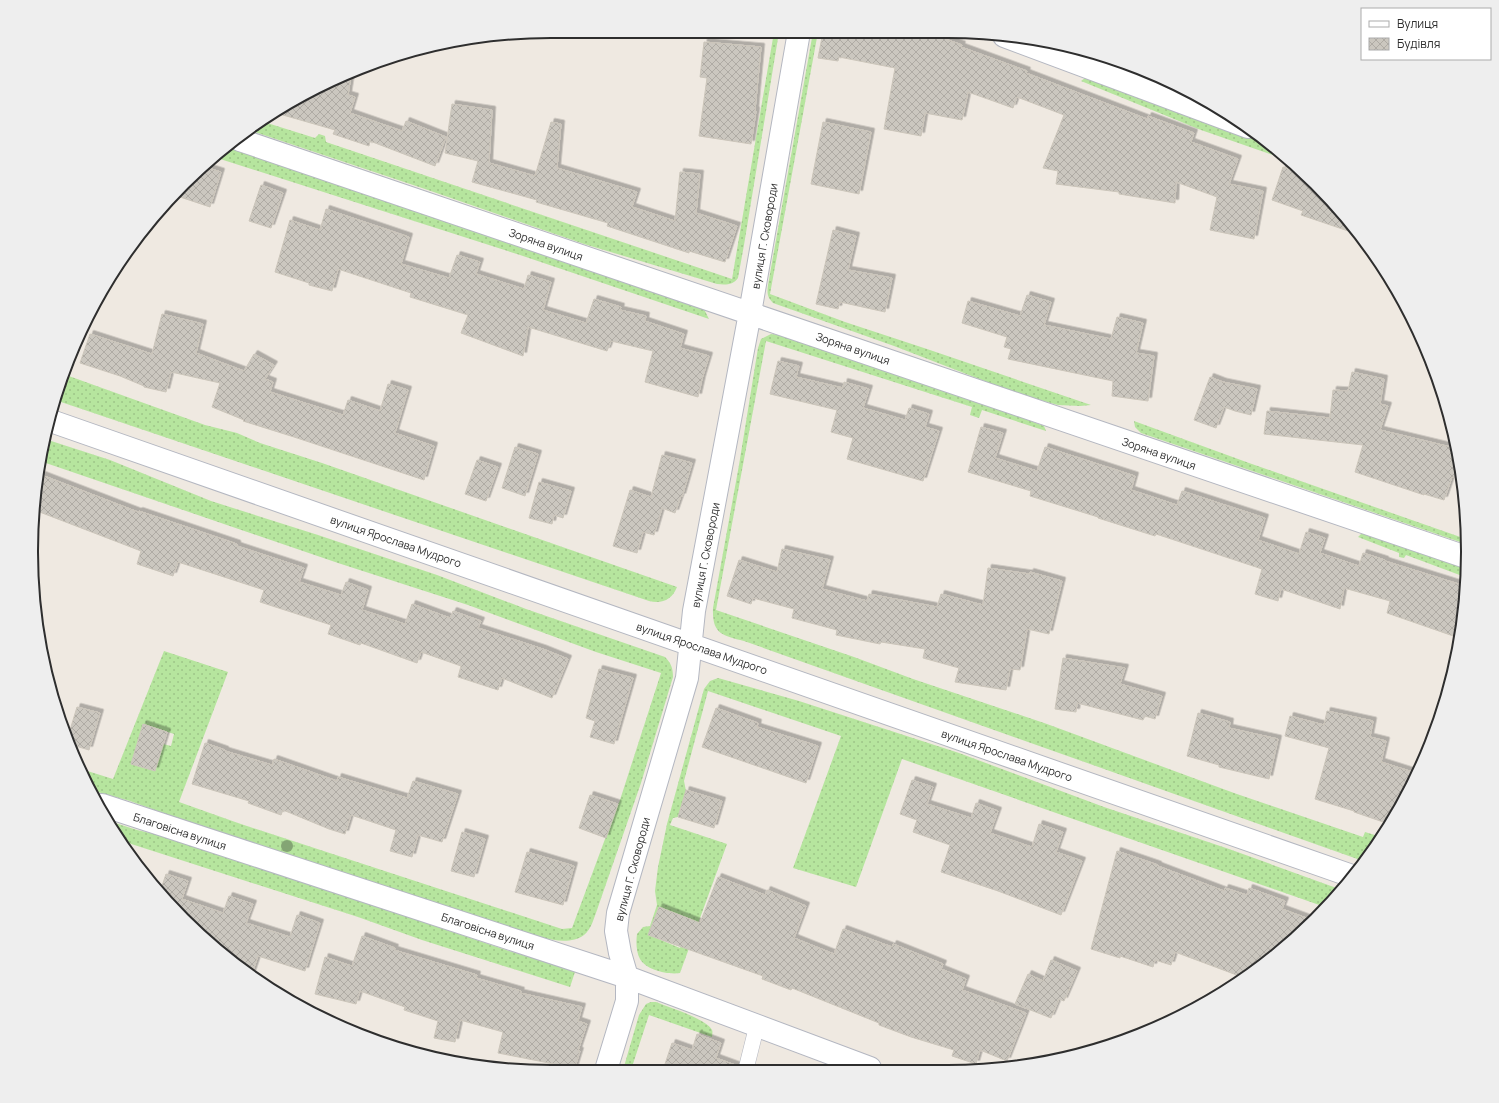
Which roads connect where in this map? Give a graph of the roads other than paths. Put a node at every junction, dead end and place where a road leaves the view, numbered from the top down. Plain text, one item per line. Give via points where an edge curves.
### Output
1 (798, 38) edge
2 (1025, 44) edge
3 (1218, 116) edge
4 (243, 141) edge
5 (750, 313) junction
6 (54, 422) edge
7 (1461, 555) edge
8 (690, 644) junction
9 (106, 806) edge
10 (1347, 874) edge
11 (627, 977) junction
12 (757, 1025) junction
13 (608, 1065) edge
14 (747, 1065) edge
15 (862, 1065) edge

1 - 5 street, вулиця Г. Сковороди
2 - 3 street
4 - 5 street, Зоряна вулиця
5 - 7 street, Зоряна вулиця
5 - 8 street, вулиця Г. Сковороди
6 - 8 street, вулиця Ярослава Мудрого
8 - 10 street, вулиця Ярослава Мудрого
8 - 11 street, вулиця Г. Сковороди via 687,678 618,913 616,931
9 - 11 street, Благовісна вулиця
11 - 12 street, Благовісна вулиця
11 - 13 street, вулиця Г. Сковороди via 627,1001
12 - 14 lane
12 - 15 street, Благовісна вулиця

